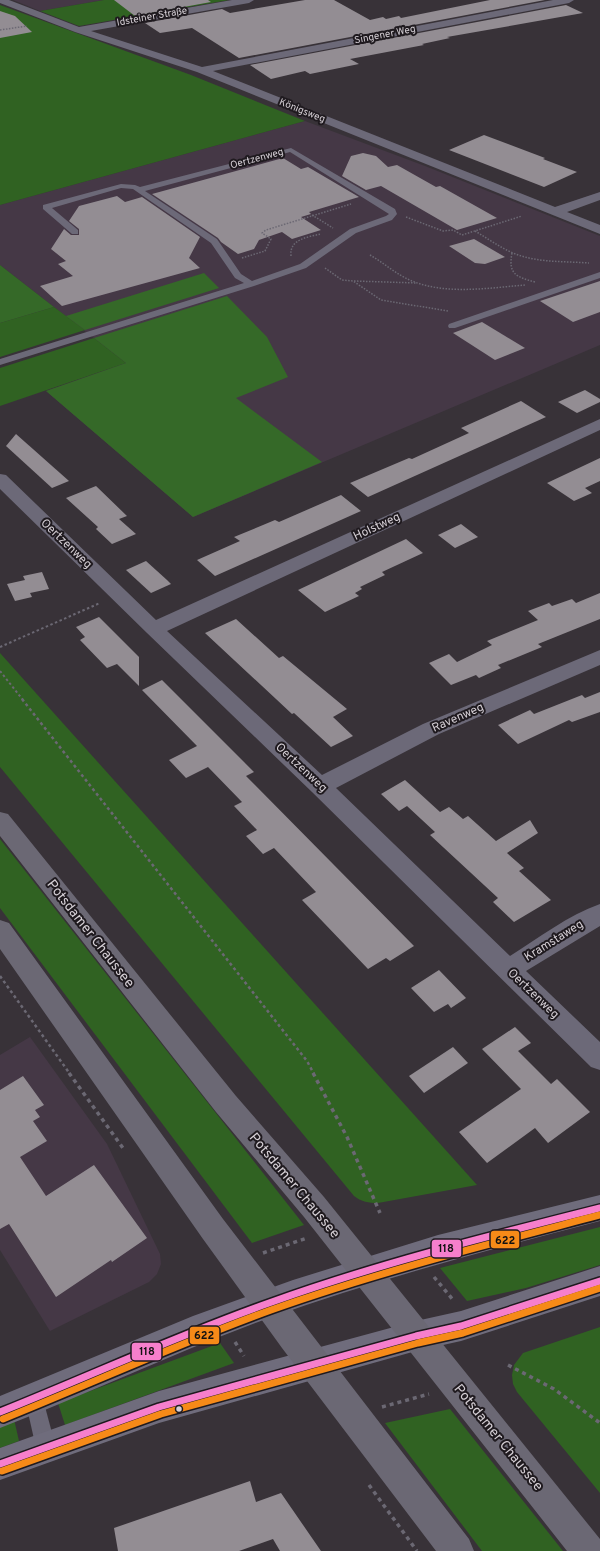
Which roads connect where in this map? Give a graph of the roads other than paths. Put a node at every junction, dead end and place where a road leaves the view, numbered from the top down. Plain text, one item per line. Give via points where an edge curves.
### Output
1 (0, 0) edge
2 (249, 0) edge
3 (570, 0) edge
4 (79, 30) junction
5 (201, 70) junction
6 (139, 190) junction
7 (600, 196) edge
8 (550, 210) junction
9 (600, 230) edge
10 (75, 232) dead end
11 (600, 275) edge
12 (251, 284) junction
13 (452, 326) dead end
14 (0, 362) edge
15 (600, 424) edge
16 (0, 479) edge
17 (154, 629) junction
18 (600, 657) edge
19 (320, 786) junction
20 (0, 820) edge
21 (600, 914) edge
22 (0, 930) edge
23 (508, 970) junction
24 (600, 1059) edge
25 (600, 1208) edge
26 (365, 1272) junction
27 (600, 1281) edge
28 (268, 1304) junction
29 (416, 1336) junction
30 (313, 1364) junction
31 (34, 1399) junction
32 (0, 1412) edge
33 (46, 1448) junction
34 (0, 1464) edge
35 (457, 1551) edge
36 (588, 1551) edge

1 - 4 street, Königsweg
2 - 4 street, Idsteiner Straße
3 - 5 street, Singener Weg
4 - 5 street, Königsweg
5 - 8 street, Königsweg
6 - 10 lane via 135,187 121,186 46,207
6 - 12 lane via 214,241 238,276
6 - 12 lane, Oertzenweg via 292,150 392,211 393,214 389,218 353,231 303,266
7 - 8 street
8 - 9 street, Königsweg
11 - 13 lane
12 - 14 lane
15 - 17 street, Holstweg
16 - 17 street, Oertzenweg
17 - 19 street, Oertzenweg
18 - 19 street, Ravenweg via 431,729
19 - 23 street, Oertzenweg
20 - 26 main road, Potsdamer Chaussee via 226,1104 314,1207
21 - 23 street, Kramstaweg
22 - 28 main road
23 - 24 street, Oertzenweg
25 - 26 main road via 444,1248
26 - 28 main road
26 - 29 main road, Potsdamer Chaussee
27 - 29 main road via 461,1326
28 - 30 main road
28 - 31 main road via 145,1351
29 - 30 main road
29 - 36 main road, Potsdamer Chaussee
30 - 33 main road via 159,1407
30 - 35 main road
31 - 32 main road
31 - 33 lane
33 - 34 main road

